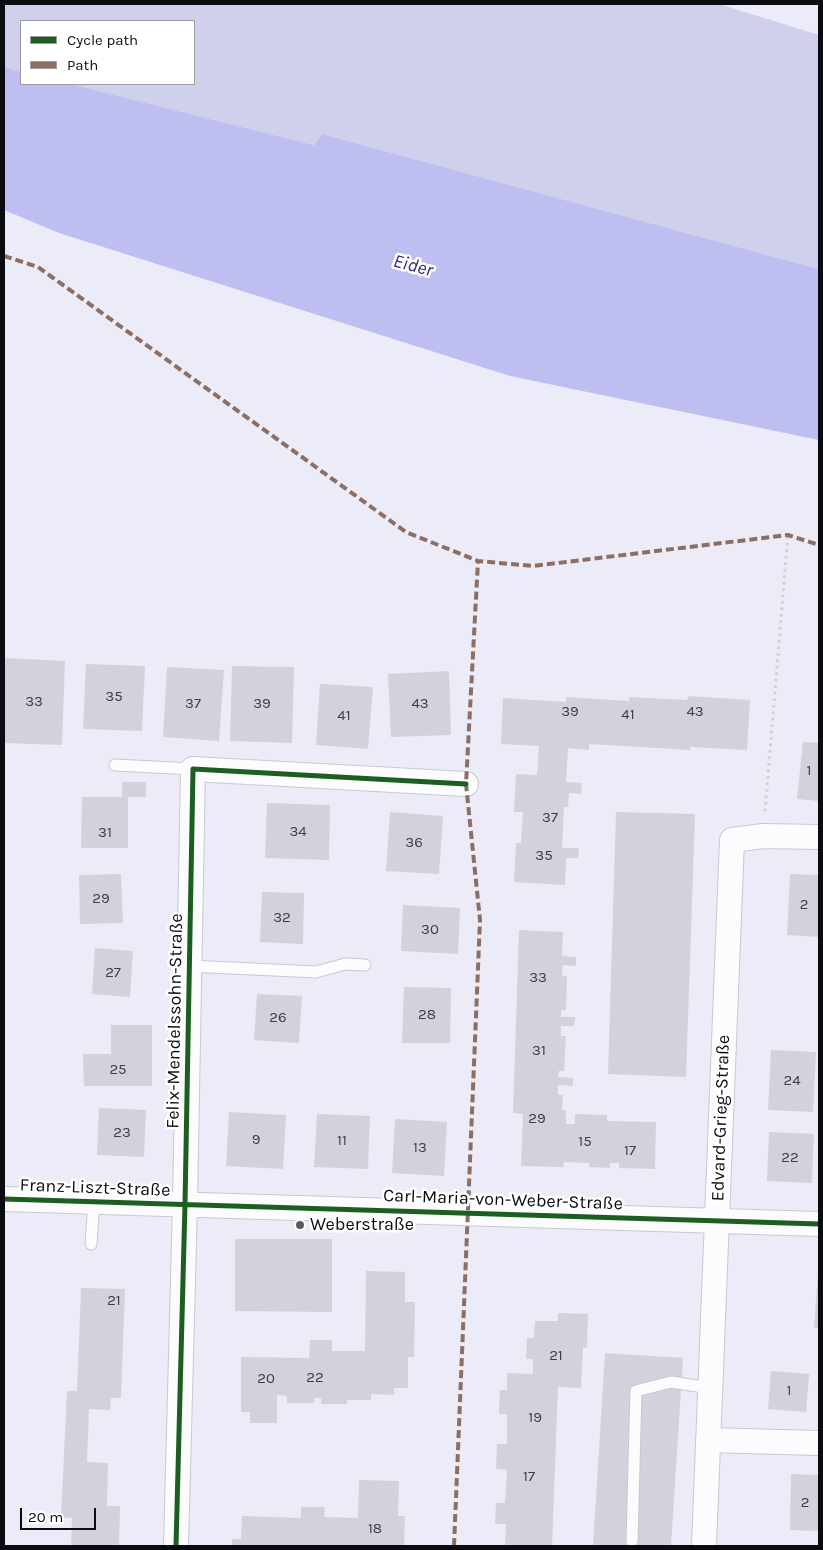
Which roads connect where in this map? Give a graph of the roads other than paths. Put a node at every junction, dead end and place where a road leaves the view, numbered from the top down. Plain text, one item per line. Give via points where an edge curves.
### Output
1 (114, 764) dead end
2 (192, 769) junction
3 (466, 784) dead end
4 (819, 836) edge
5 (365, 965) dead end
6 (189, 966) junction
7 (4, 1199) edge
8 (94, 1201) junction
9 (185, 1204) junction
10 (716, 1220) junction
11 (819, 1224) edge
12 (91, 1244) dead end
13 (710, 1388) junction
14 (708, 1440) junction
15 (819, 1443) edge
16 (632, 1541) dead end
17 (176, 1546) edge
18 (704, 1546) edge

1 - 2 lane
2 - 3 street
2 - 6 street, Felix-Mendelssohn-Straße
4 - 10 street, Edvard-Grieg-Straße via 763,836 732,840
5 - 6 lane via 345,964 316,972
6 - 9 street, Felix-Mendelssohn-Straße
7 - 8 street, Franz-Liszt-Straße
8 - 9 street, Franz-Liszt-Straße
8 - 12 lane
9 - 10 street, Carl-Maria-von-Weber-Straße
9 - 17 street, Felix-Mendelssohn-Straße
10 - 11 street, Carl-Maria-von-Weber-Straße
10 - 13 street, Edvard-Grieg-Straße
13 - 14 street, Edvard-Grieg-Straße
13 - 16 lane via 670,1382 636,1390
14 - 15 street
14 - 18 street, Edvard-Grieg-Straße

